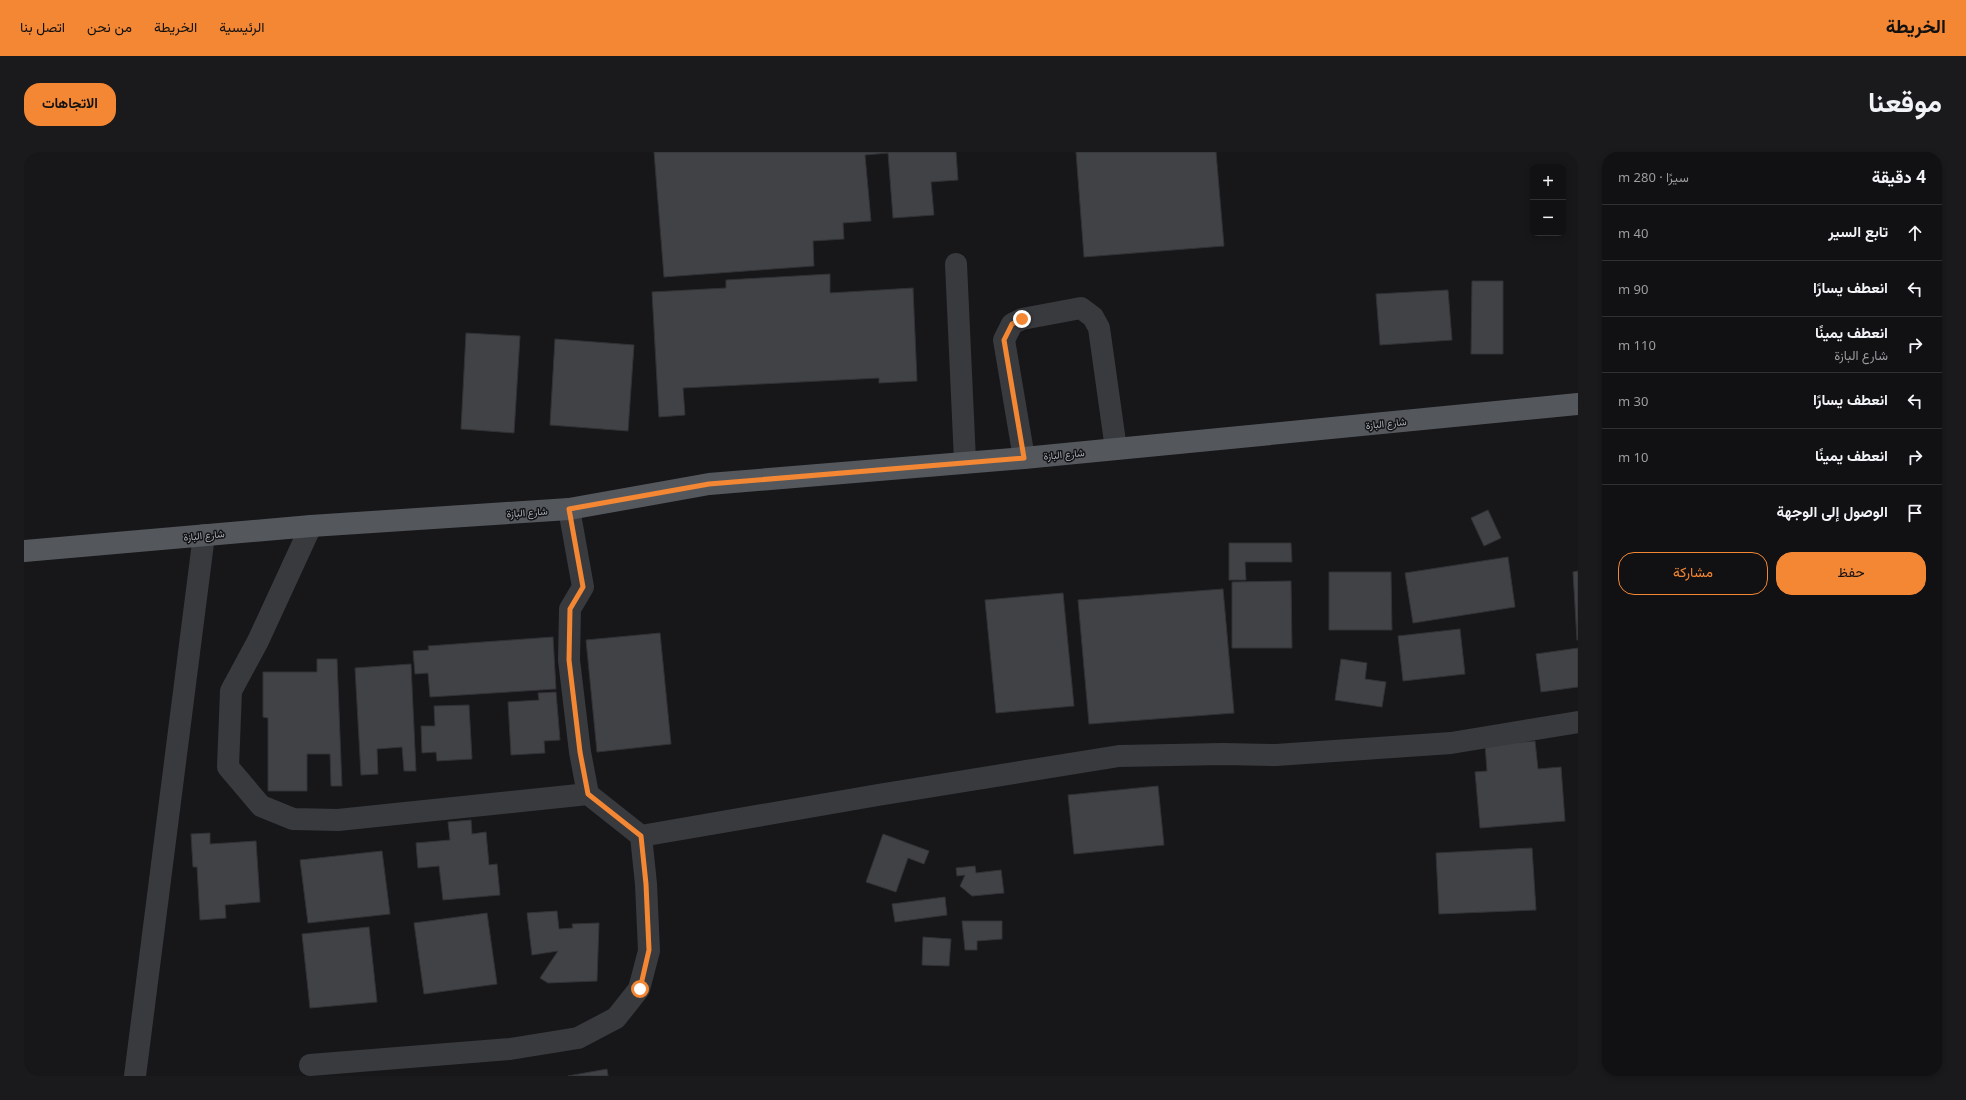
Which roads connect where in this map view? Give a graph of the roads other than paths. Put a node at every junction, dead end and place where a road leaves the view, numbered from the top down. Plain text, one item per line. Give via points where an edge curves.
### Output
1 (956, 264) dead end
2 (1578, 404) edge
3 (1116, 449) junction
4 (1024, 458) junction
5 (965, 461) junction
6 (569, 509) junction
7 (311, 526) junction
8 (204, 536) junction
9 (24, 551) edge
10 (1578, 722) edge
11 (588, 794) junction
12 (641, 836) junction
13 (310, 1064) dead end
14 (135, 1076) edge

1 - 5 street
2 - 3 main road, شارع البازة
3 - 4 main road, شارع البازة
3 - 4 street via 1099,328 1093,317 1081,308 1022,319 1012,324 1004,340
4 - 5 main road, شارع البازة
5 - 6 main road, شارع البازة via 709,484
6 - 7 main road, شارع البازة
6 - 11 street via 583,587 570,609 569,660 580,752
7 - 8 main road, شارع البازة
7 - 11 street via 258,641 231,691 228,768 261,806 293,818 338,820
8 - 9 main road, شارع البازة
8 - 14 street
10 - 12 street via 1451,743 1276,755 1119,756
11 - 12 street
12 - 13 street via 649,950 640,989 616,1018 578,1038 510,1049

